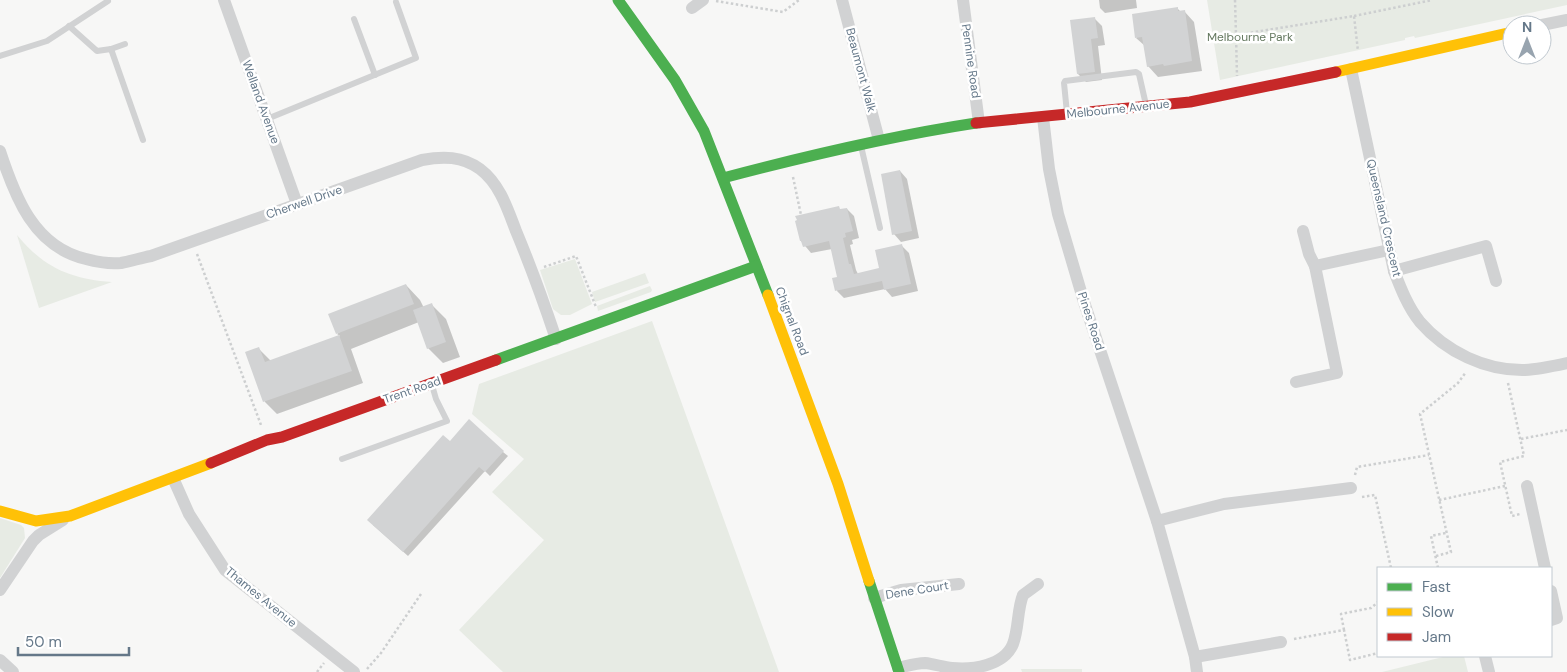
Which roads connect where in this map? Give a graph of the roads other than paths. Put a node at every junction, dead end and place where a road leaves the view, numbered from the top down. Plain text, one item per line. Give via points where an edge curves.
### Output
1 (224, 0) edge
2 (618, 0) edge
3 (703, 0) edge
4 (842, 0) edge
5 (962, 0) edge
6 (108, 1) edge
7 (396, 2) dead end
8 (692, 8) dead end
9 (354, 18) dead end
10 (1567, 20) edge
11 (1552, 23) edge
12 (70, 26) junction
13 (1502, 34) edge
14 (125, 44) dead end
15 (111, 49) junction
16 (0, 56) edge
17 (1357, 68) junction
18 (375, 75) junction
19 (1146, 107) junction
20 (1068, 114) junction
21 (1043, 117) junction
22 (267, 119) junction
23 (979, 123) junction
24 (143, 140) dead end
25 (879, 140) junction
26 (861, 144) junction
27 (0, 151) edge
28 (723, 178) junction
29 (297, 204) junction
30 (880, 228) dead end
31 (1303, 231) dead end
32 (1389, 250) junction
33 (756, 266) junction
34 (1316, 266) junction
35 (1394, 271) junction
36 (1496, 281) dead end
37 (556, 339) junction
38 (1567, 363) edge
39 (1296, 382) dead end
40 (432, 383) junction
41 (342, 459) dead end
42 (173, 478) junction
43 (1526, 486) dead end
44 (1351, 488) road end
45 (0, 511) edge
46 (70, 516) junction
47 (1157, 520) junction
48 (1545, 567) edge
49 (959, 584) dead end
50 (1038, 584) dead end
51 (0, 590) edge
52 (1552, 595) edge
53 (874, 598) junction
54 (1558, 618) edge
55 (1281, 642) road end
56 (1485, 657) edge
57 (1195, 658) junction
58 (0, 660) edge
59 (899, 670) edge
60 (948, 670) edge
61 (13, 672) edge
62 (354, 672) edge
63 (1197, 672) edge
64 (1489, 672) edge

1 - 22 street, Welland Avenue
2 - 28 street, Chignal Road via 685,95
3 - 8 street
4 - 25 street, Beaumont Walk
5 - 23 street, Pennine Road
6 - 12 lane
7 - 18 lane via 416,58
9 - 18 lane
10 - 11 street
12 - 15 lane via 97,52
12 - 16 lane via 47,41
13 - 17 street, Melbourne Avenue
14 - 15 lane
15 - 24 lane
17 - 19 street, Melbourne Avenue via 1190,102
17 - 32 street, Queensland Crescent
18 - 22 lane
19 - 20 street, Melbourne Avenue
19 - 20 lane via 1136,72 1065,81
20 - 21 street, Melbourne Avenue
21 - 23 street, Melbourne Avenue
21 - 47 street, Pines Road via 1058,214
22 - 29 street, Welland Avenue
23 - 25 street, Melbourne Avenue
25 - 26 street, Melbourne Avenue
26 - 28 street, Melbourne Avenue
26 - 30 lane
27 - 29 street, Cherwell Drive via 22,208 38,231 75,257 94,261 119,263 151,256
28 - 33 street, Chignal Road
29 - 37 street, Cherwell Drive via 422,160 438,157 470,163 497,188 533,271
31 - 34 street
32 - 34 street
32 - 35 street, Queensland Crescent
33 - 37 street, Trent Road
33 - 53 street, Chignal Road via 838,484
34 - 39 street via 1337,373
35 - 36 street via 1486,246
35 - 38 street, Queensland Crescent via 1420,322 1442,342 1475,362 1525,370
37 - 40 street, Trent Road
40 - 41 lane via 446,421
40 - 42 street, Trent Road via 267,440
42 - 46 street, Trent Road
42 - 62 street, Thames Avenue via 189,514 226,570
43 - 48 street
44 - 47 street via 1224,504
45 - 46 street, Trent Road via 36,521
46 - 51 street, Trent Road via 38,535
47 - 57 street, Pines Road
49 - 53 street, Dene Court via 901,590
50 - 60 street via 1023,594 1015,635 1007,653 992,663
52 - 54 street
53 - 59 street, Chignal Road
55 - 57 street
56 - 64 street
57 - 63 street, Pines Road
58 - 61 street
59 - 60 street via 925,663

